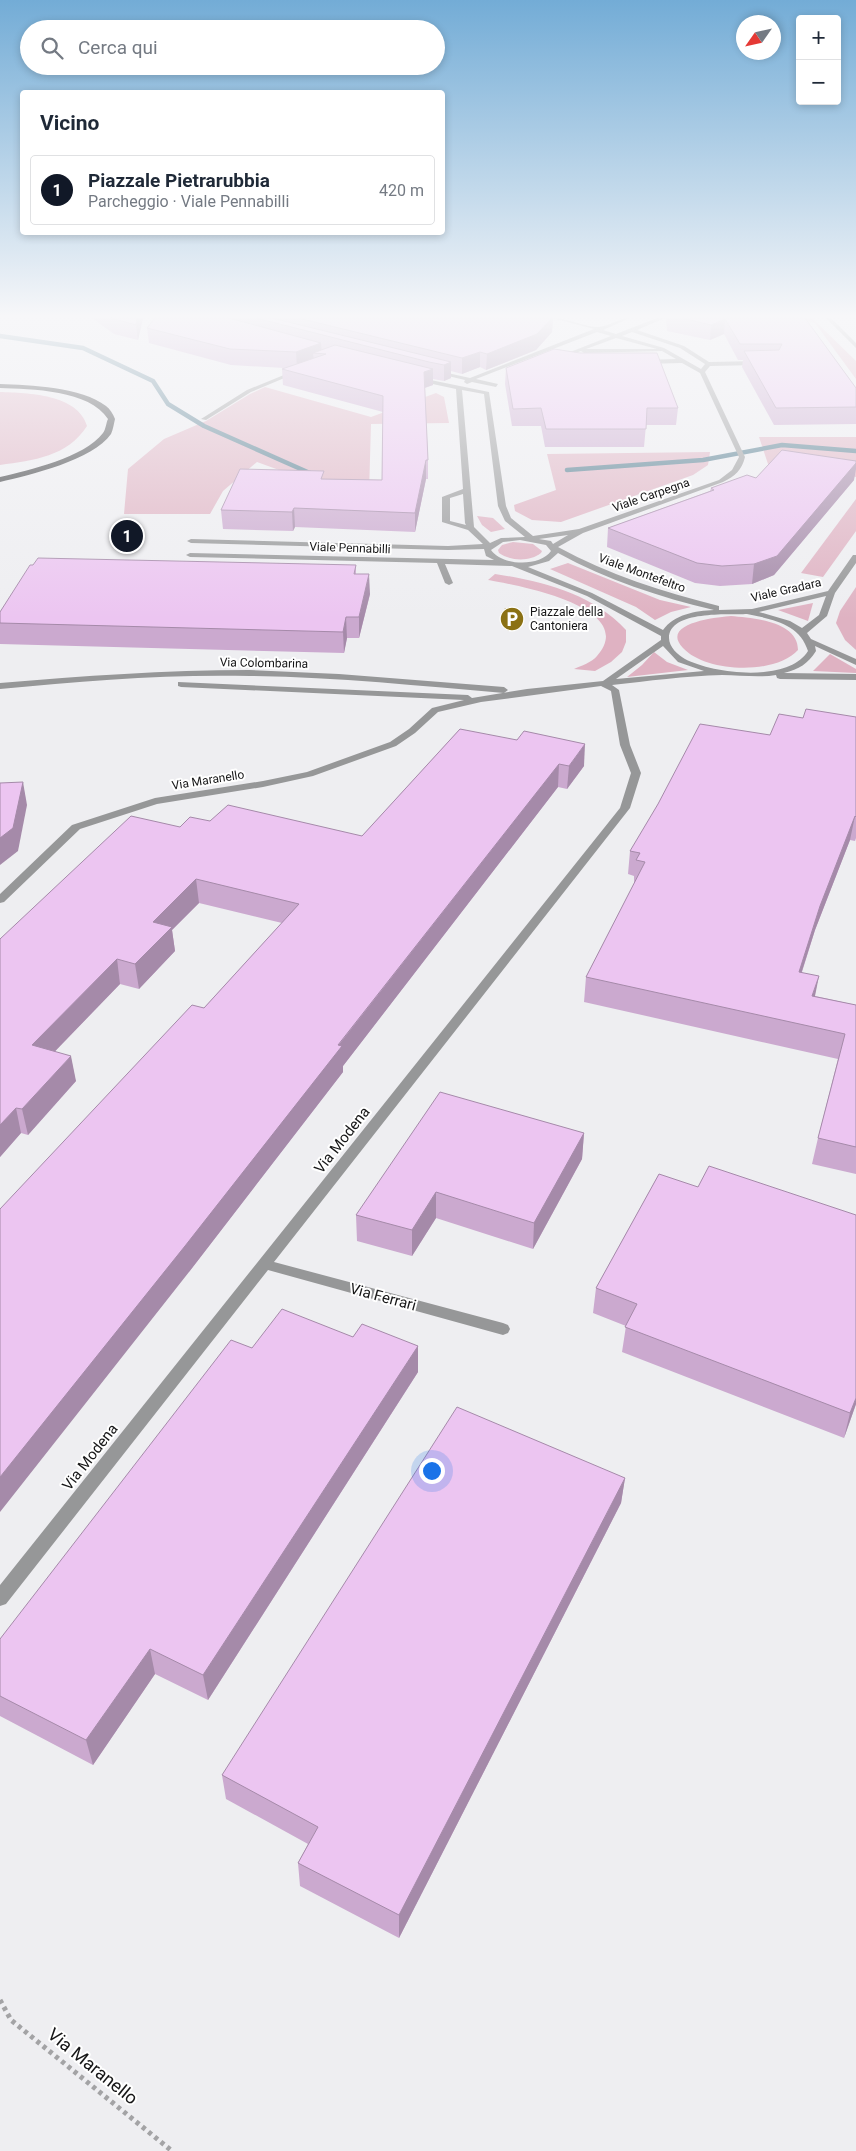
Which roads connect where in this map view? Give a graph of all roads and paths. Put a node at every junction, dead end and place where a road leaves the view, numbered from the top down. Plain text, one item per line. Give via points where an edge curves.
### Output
1 (111, 418) edge
2 (461, 418) edge
3 (490, 418) edge
4 (725, 418) edge
5 (73, 456) junction
6 (496, 460) junction
7 (506, 461) dead end
8 (9, 469) dead end
9 (0, 480) edge
10 (467, 490) junction
11 (472, 529) junction
12 (510, 529) junction
13 (580, 531) junction
14 (531, 538) junction
15 (191, 541) dead end
16 (489, 546) junction
17 (553, 547) junction
18 (190, 555) dead end
19 (856, 557) edge
20 (440, 562) junction
21 (511, 563) junction
22 (449, 584) dead end
23 (830, 592) junction
24 (728, 611) junction
25 (747, 612) junction
26 (803, 632) junction
27 (664, 638) junction
28 (811, 641) junction
29 (856, 662) edge
30 (721, 673) junction
31 (748, 675) junction
32 (856, 678) edge
33 (181, 684) dead end
34 (604, 684) junction
35 (0, 686) edge
36 (527, 692) junction
37 (482, 698) junction
38 (436, 710) joint
39 (0, 900) edge
40 (264, 1264) junction
41 (502, 1330) dead end
42 (0, 1598) edge
43 (0, 2000) edge
44 (172, 2151) edge

1 - 5 highway via 108,432 95,444
2 - 10 street
3 - 6 street
4 - 13 street, Viale Carpegna via 742,457 740,467 733,474
5 - 8 highway
5 - 9 highway
6 - 7 street
6 - 12 street
10 - 11 street
10 - 11 street via 446,497 446,522
11 - 12 street via 493,534
11 - 16 street
12 - 14 street
13 - 14 street, Viale Carpegna
13 - 17 street, Viale Carpegna
14 - 16 street, Viale Pennabilli via 501,540
14 - 17 street, Viale Montefeltro
15 - 16 street, Viale Pennabilli via 448,548
16 - 21 street via 488,554
17 - 21 street, Viale Carpegna via 555,551 549,559 532,564
17 - 24 street, Viale Montefeltro via 577,561 661,595
18 - 20 street, Viale Pennabilli
19 - 23 street, Viale Gradara
20 - 21 street, Viale Pennabilli
20 - 22 street
21 - 27 street via 604,600
23 - 25 street, Viale Gradara
23 - 26 street, Viale Gradara via 823,616
24 - 25 street
24 - 27 street, Via Colombarina via 685,617 671,625
25 - 26 street via 769,616
26 - 28 street
27 - 30 street via 670,652 683,660
27 - 34 street, Via Colombarina
28 - 29 street
28 - 31 street via 812,651 805,661 771,673
30 - 31 street
30 - 34 street, Via Colombarina
31 - 32 street
33 - 37 street, Via Colombarina
34 - 36 street, Via Colombarina
34 - 40 street, Via Modena via 615,690 626,745 636,773 625,808
35 - 36 street, Via Colombarina via 184,674 284,674
36 - 37 street, Via Colombarina
37 - 38 street, Via Colombarina
38 - 39 street, Via Maranello via 393,744 310,774 155,801 76,827
40 - 41 street, Via Ferrari
40 - 42 street, Via Modena
43 - 44 path, Via Maranello via 10,2020

